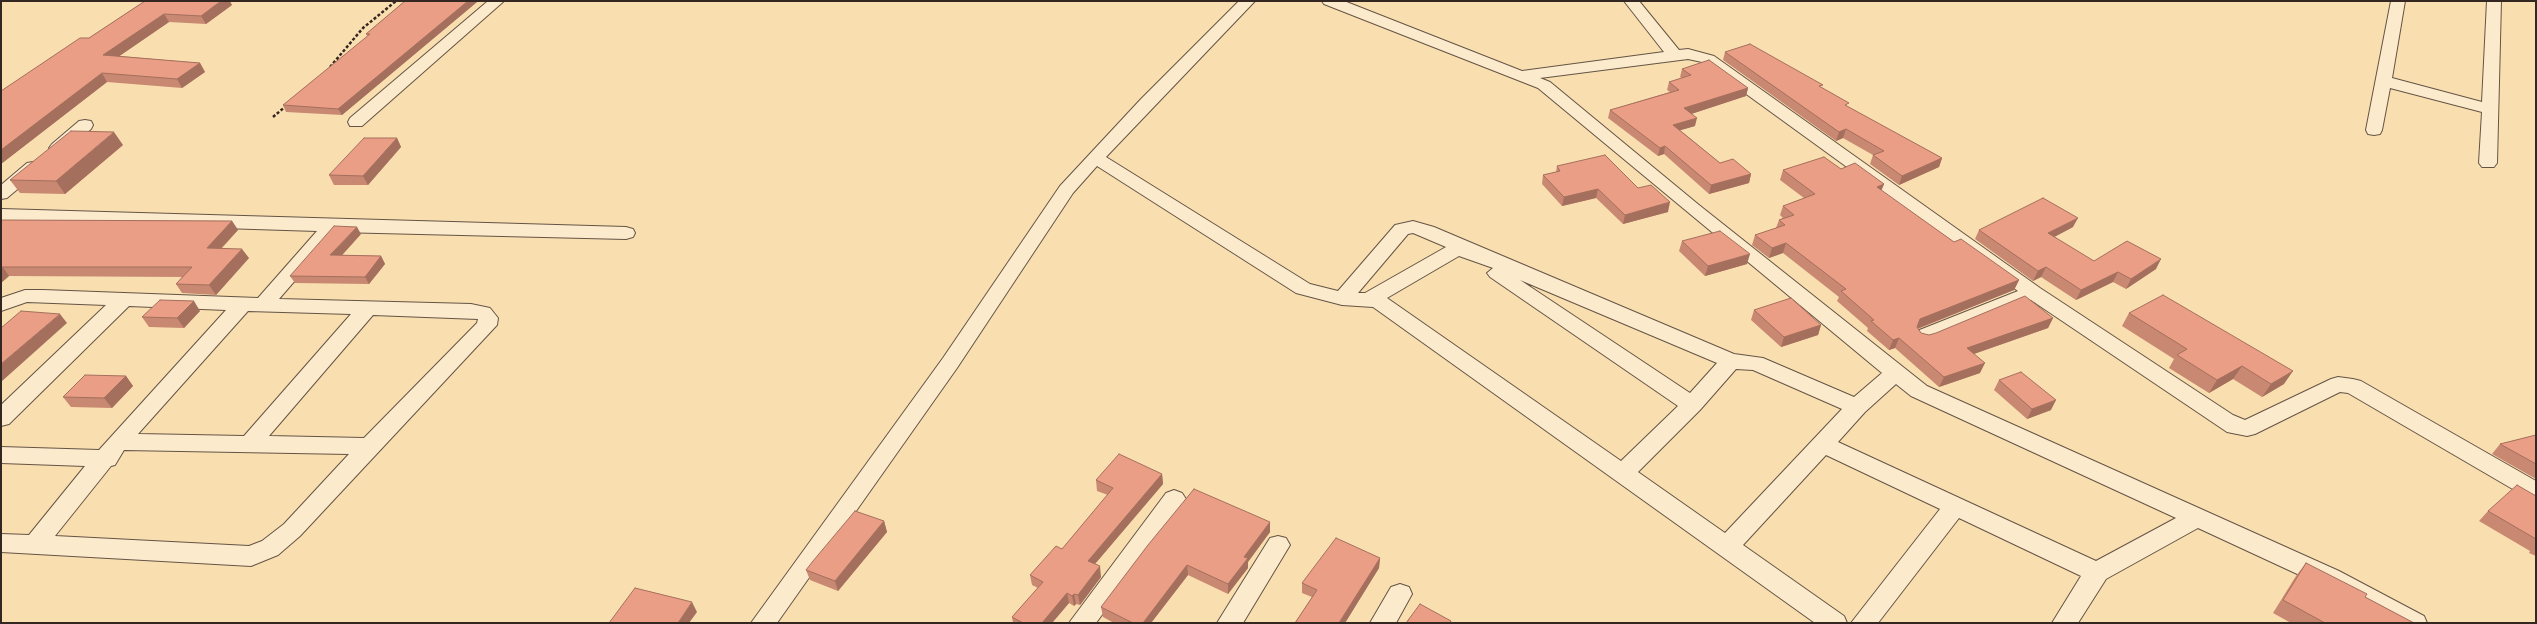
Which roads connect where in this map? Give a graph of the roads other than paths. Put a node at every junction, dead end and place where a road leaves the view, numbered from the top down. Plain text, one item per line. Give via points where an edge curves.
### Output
1 (497, 1) edge
2 (1248, 1) edge
3 (1329, 1) edge
4 (1631, 1) edge
5 (2398, 1) edge
6 (2494, 1) edge
7 (1378, 8) edge
8 (1674, 56) junction
9 (1524, 75) junction
10 (2383, 81) junction
11 (2490, 109) junction
12 (356, 122) dead end
13 (85, 125) dead end
14 (2374, 130) dead end
15 (1096, 158) junction
16 (2488, 163) dead end
17 (1, 194) edge
18 (1, 215) edge
19 (332, 226) junction
20 (626, 233) dead end
21 (1460, 248) junction
22 (2034, 292) junction
23 (1342, 299) junction
24 (122, 300) junction
25 (1369, 300) junction
26 (1, 305) edge
27 (253, 305) junction
28 (367, 309) junction
29 (1924, 336) edge
30 (1731, 361) junction
31 (1895, 374) junction
32 (1692, 405) junction
33 (1857, 407) junction
34 (1, 418) edge
35 (250, 444) junction
36 (1822, 444) junction
37 (368, 446) junction
38 (113, 450) junction
39 (1, 455) edge
40 (1623, 473) junction
41 (2536, 492) edge
42 (1174, 499) dead end
43 (1955, 506) junction
44 (2196, 518) junction
45 (1, 543) edge
46 (35, 545) junction
47 (1278, 545) dead end
48 (1727, 547) junction
49 (2097, 572) junction
50 (1400, 594) dead end
51 (767, 622) edge
52 (1081, 623) edge
53 (1229, 623) edge
54 (1382, 623) edge
55 (1835, 623) edge
56 (1863, 623) edge
57 (2064, 623) edge
58 (2415, 623) edge

1 - 12 street
2 - 15 street
3 - 7 street
4 - 8 street
5 - 10 street
6 - 11 street
7 - 9 street
8 - 9 street
8 - 22 street via 1694,55 1716,63
9 - 31 street via 1544,85
10 - 11 street
10 - 14 street
11 - 16 street
13 - 17 street
15 - 23 street via 1303,290
15 - 51 street via 1066,190 950,363
18 - 19 street
19 - 20 street
19 - 27 street
21 - 23 street via 1427,231 1402,229
21 - 25 street
21 - 30 street
21 - 32 street
22 - 29 street
22 - 41 street via 2235,426 2247,428 2338,384 2353,386
23 - 25 street
24 - 26 street via 25,296
24 - 27 street
24 - 34 street
25 - 40 street via 1379,302
27 - 28 street
27 - 38 street
28 - 35 street
28 - 37 street via 471,310 488,318 487,325
30 - 32 street
30 - 33 street via 1756,363
31 - 33 street
31 - 44 street via 1945,404
32 - 40 street
33 - 36 street
35 - 37 street
35 - 38 street
36 - 43 street
36 - 48 street
37 - 46 street via 292,530 270,548 252,556
38 - 39 street
38 - 46 street
40 - 48 street
42 - 52 street
43 - 49 street
43 - 56 street
44 - 49 street
44 - 58 street via 2330,578
45 - 46 street
47 - 53 street
48 - 55 street
49 - 57 street
50 - 54 street

